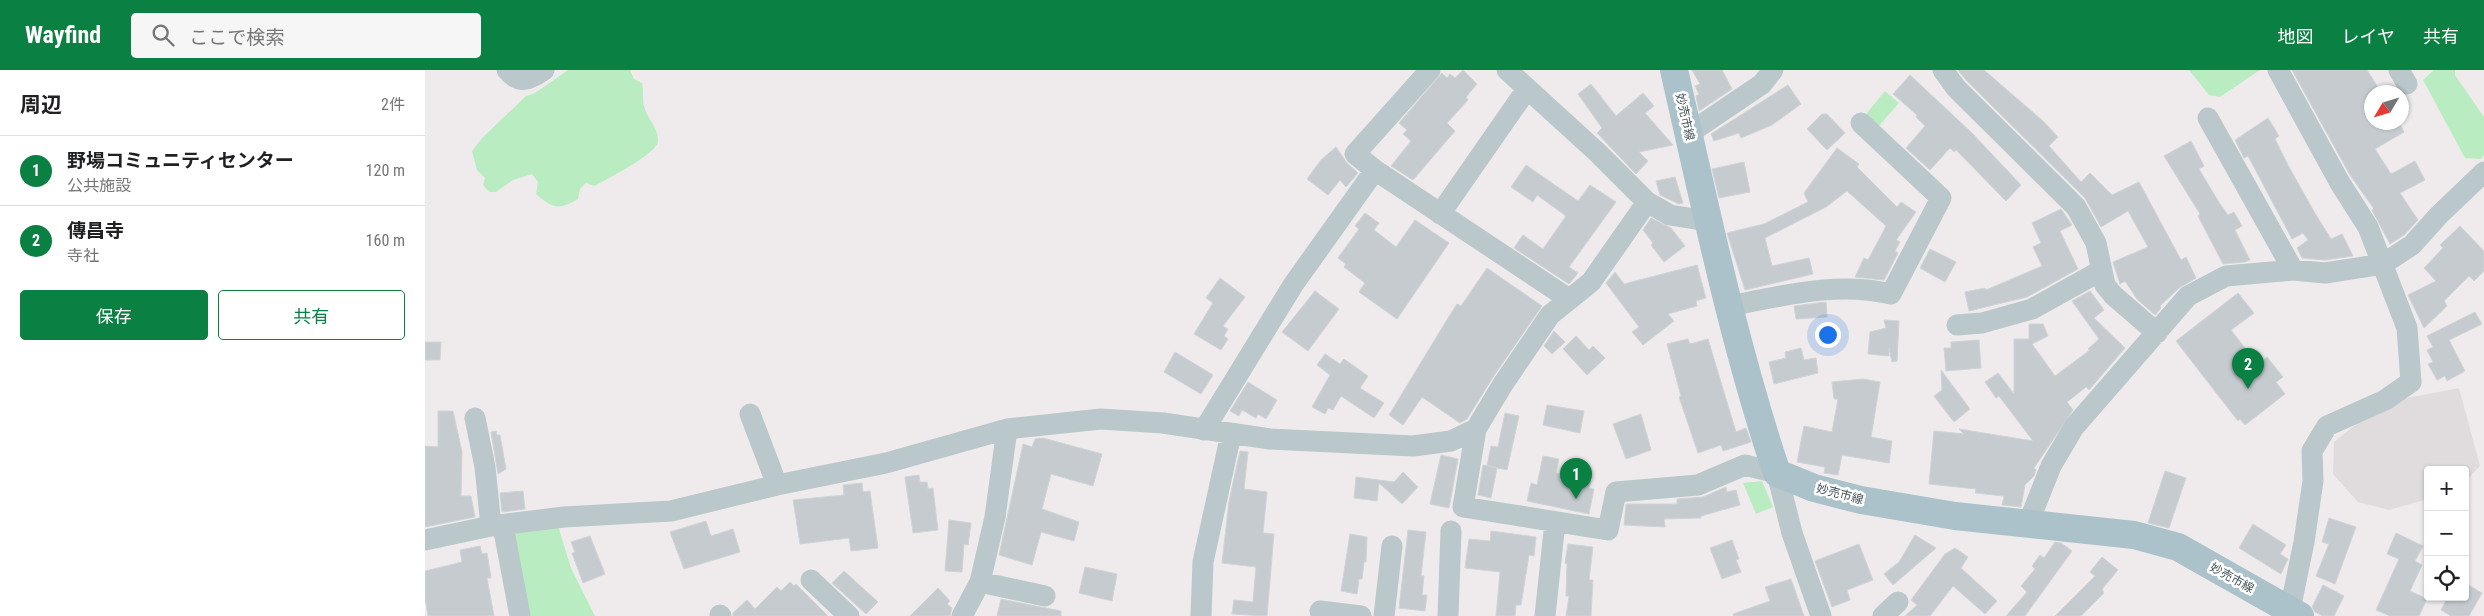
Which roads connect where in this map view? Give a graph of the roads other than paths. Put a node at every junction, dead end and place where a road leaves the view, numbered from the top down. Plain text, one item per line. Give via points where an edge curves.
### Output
1 (507, 70) edge
2 (544, 70) edge
3 (1430, 70) edge
4 (1507, 70) edge
5 (1674, 70) edge
6 (1773, 70) edge
7 (1943, 70) edge
8 (2278, 70) edge
9 (1527, 89) junction
10 (2208, 118) dead end
11 (1861, 123) dead end
12 (1689, 134) junction
13 (1375, 170) junction
14 (2484, 172) edge
15 (1647, 202) junction
16 (1440, 214) junction
17 (1707, 221) junction
18 (2383, 264) junction
19 (2102, 270) junction
20 (2293, 270) junction
21 (1569, 299) junction
22 (1729, 306) junction
23 (1957, 325) dead end
24 (2157, 333) junction
25 (751, 414) dead end
26 (475, 418) dead end
27 (1007, 429) junction
28 (1476, 429) junction
29 (1204, 430) junction
30 (1231, 434) junction
31 (1777, 473) junction
32 (777, 485) junction
33 (1555, 522) junction
34 (2028, 524) junction
35 (497, 526) junction
36 (1451, 531) dead end
37 (425, 540) edge
38 (1392, 546) dead end
39 (811, 580) dead end
40 (980, 582) junction
41 (1045, 596) dead end
42 (1320, 611) dead end
43 (2295, 613) edge
44 (520, 616) edge
45 (849, 616) edge
46 (962, 616) edge
47 (1201, 616) edge
48 (1361, 616) edge
49 (1384, 616) edge
50 (1448, 616) edge
51 (1545, 616) edge
52 (1821, 616) edge

1 - 2 street via 513,78 521,81
3 - 13 street via 1355,154
4 - 9 street
5 - 12 main road, 妙売市線
6 - 12 street via 1762,84
7 - 19 street via 1956,88 2076,207 2096,243
8 - 18 street via 2339,183 2367,227
9 - 15 street
9 - 16 street
10 - 20 street
11 - 22 street via 1941,198 1891,294 1867,288 1807,291
12 - 17 main road, 妙売市線
13 - 16 street
13 - 29 street via 1293,285
14 - 18 street via 2413,244
15 - 17 street via 1671,215
15 - 21 street via 1591,282
16 - 21 street
17 - 22 main road, 妙売市線
18 - 20 street via 2325,273
18 - 43 street via 2407,328 2411,382 2385,400 2327,426 2312,451 2313,481
19 - 23 street via 2032,309 1982,323
19 - 24 street via 2105,284 2113,295
20 - 24 street via 2227,276 2187,296
21 - 28 street via 1550,315
22 - 31 main road, 妙売市線
24 - 34 street via 2074,427 2051,466
25 - 32 street
26 - 35 street
27 - 29 street via 1101,419 1163,423
27 - 32 street via 886,463
27 - 40 street via 995,517
28 - 30 street via 1451,441 1413,446
28 - 33 street via 1463,507
29 - 30 street
30 - 47 street via 1203,562
31 - 33 street via 1745,465 1699,485 1616,492 1608,530
31 - 34 main road, 妙売市線 via 1814,488 1861,500
31 - 52 street via 1792,533
32 - 35 street via 671,511
33 - 51 street
34 - 43 main road, 妙売市線 via 2134,535 2178,547
35 - 37 street
35 - 44 street
36 - 50 street
38 - 49 street
39 - 45 street
40 - 41 street
40 - 46 street
42 - 48 street

